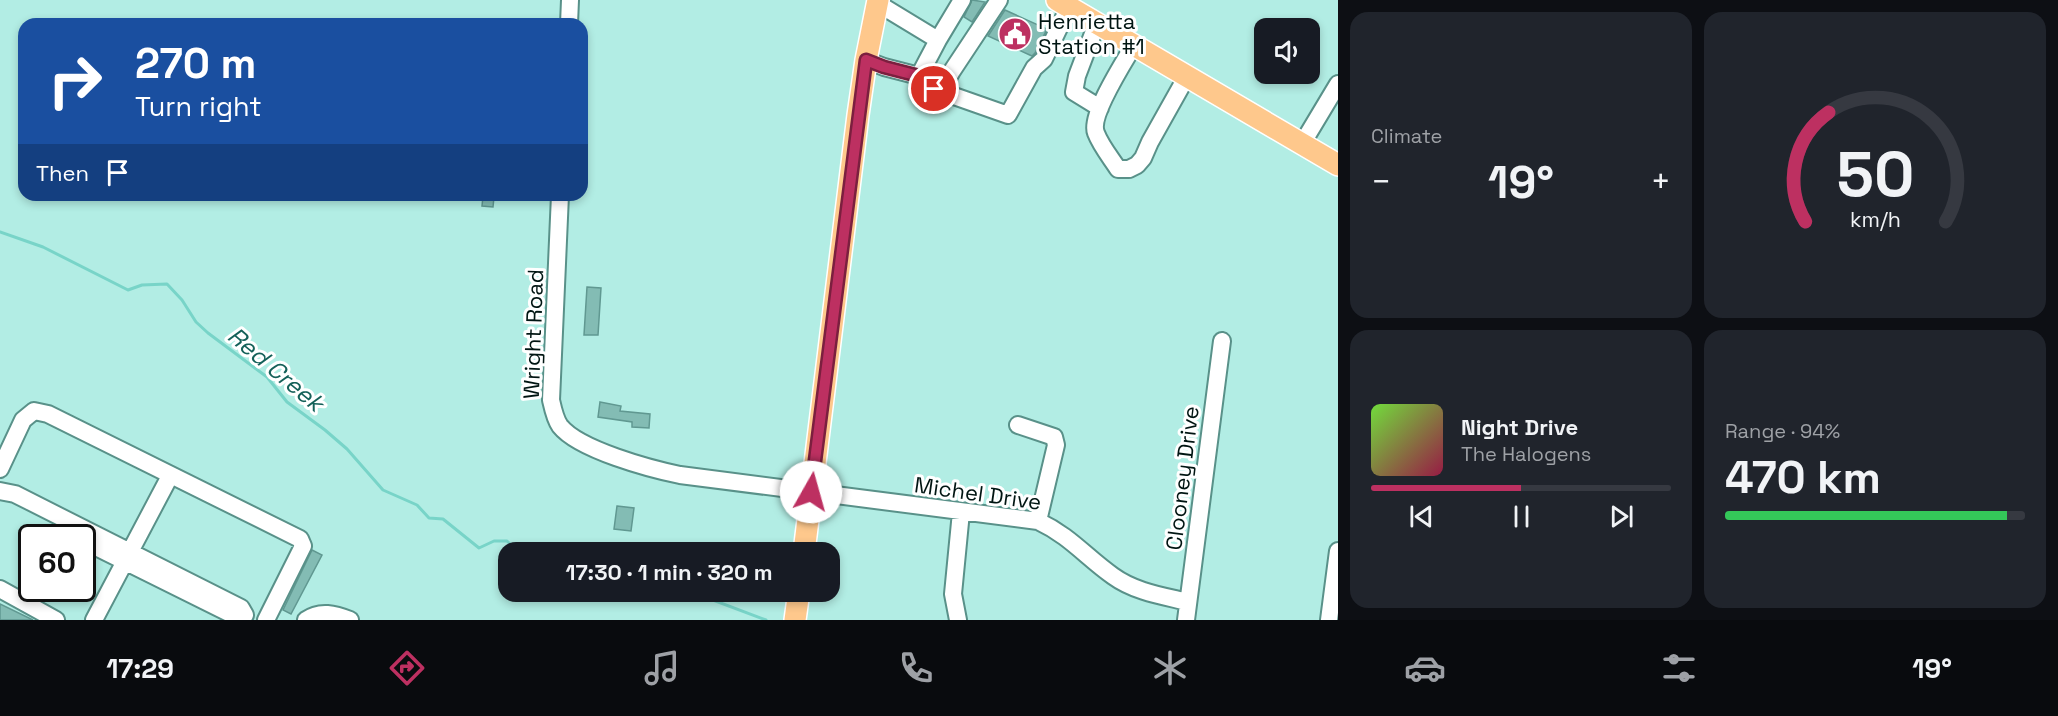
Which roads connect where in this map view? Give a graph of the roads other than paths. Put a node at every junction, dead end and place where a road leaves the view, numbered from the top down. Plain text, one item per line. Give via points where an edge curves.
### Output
1 (570, 0) edge
2 (962, 0) edge
3 (999, 0) edge
4 (877, 1) edge
5 (1078, 9) edge
6 (569, 18) edge
7 (938, 40) junction
8 (1134, 45) junction
9 (866, 60) junction
10 (919, 76) junction
11 (1187, 76) junction
12 (1338, 84) edge
13 (941, 91) junction
14 (1100, 108) junction
15 (1302, 144) junction
16 (1338, 165) edge
17 (560, 201) edge
18 (1222, 341) dead end
19 (1018, 425) dead end
20 (0, 469) edge
21 (170, 476) junction
22 (2, 492) edge
23 (811, 492) junction
24 (961, 512) junction
25 (1038, 521) junction
26 (51, 524) edge
27 (805, 542) edge
28 (96, 545) edge
29 (1338, 551) edge
30 (128, 557) junction
31 (0, 589) edge
32 (797, 602) edge
33 (1188, 602) junction
34 (250, 617) edge
35 (56, 620) edge
36 (94, 620) edge
37 (266, 620) edge
38 (306, 620) edge
39 (350, 620) edge
40 (795, 620) edge
41 (958, 620) edge
42 (1186, 620) edge
43 (1329, 620) edge

1 - 6 street
2 - 7 street
3 - 13 street
4 - 7 street
4 - 9 main road
5 - 8 main road
5 - 13 street via 1034,69 1008,115
5 - 14 street via 1074,92
7 - 10 street
8 - 11 main road
8 - 14 street
9 - 10 street
9 - 23 main road
10 - 13 street
11 - 14 street via 1143,158 1129,169 1118,169 1096,132
11 - 15 main road
12 - 15 street
15 - 16 main road
17 - 23 street, Wright Road via 551,400 560,426 586,444 649,468
18 - 33 street, Clooney Drive
19 - 25 street via 1054,437 1056,445
20 - 21 street via 23,420 34,411 48,414
21 - 30 street
21 - 37 street via 300,539 303,546
22 - 26 street via 10,503
22 - 30 street via 15,494
23 - 24 street, Michel Drive
23 - 27 main road
24 - 25 street, Michel Drive
24 - 41 street via 953,594
25 - 33 street, Michel Drive via 1057,530 1125,583
28 - 30 street
29 - 43 street
30 - 34 street via 237,617
30 - 36 street
31 - 35 street
32 - 40 main road
33 - 42 street, Clooney Drive
38 - 39 street via 320,614

